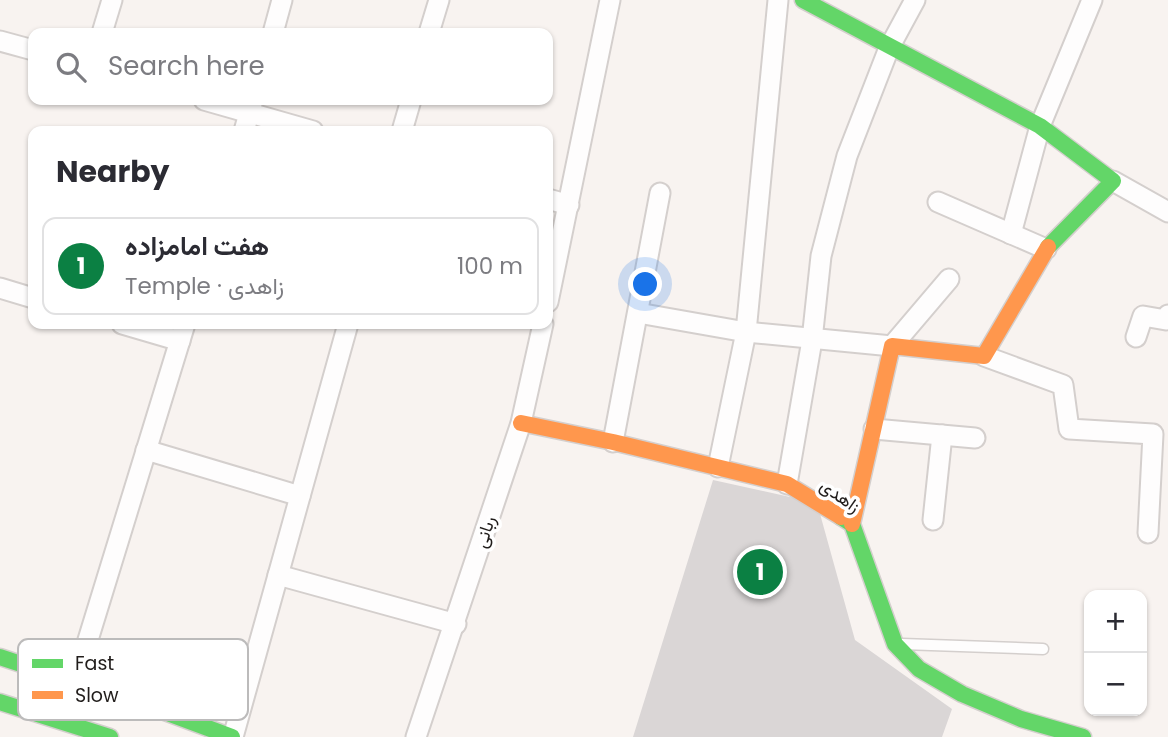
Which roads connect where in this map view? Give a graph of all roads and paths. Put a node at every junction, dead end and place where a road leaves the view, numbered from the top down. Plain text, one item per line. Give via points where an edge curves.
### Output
1 (112, 0) edge
2 (282, 0) edge
3 (439, 0) edge
4 (610, 0) edge
5 (778, 0) edge
6 (803, 0) edge
7 (915, 0) edge
8 (1092, 0) edge
9 (104, 28) edge
10 (274, 28) edge
11 (431, 28) edge
12 (0, 41) edge
13 (889, 48) junction
14 (28, 49) edge
15 (219, 105) edge
16 (410, 105) edge
17 (249, 115) edge
18 (293, 126) edge
19 (403, 126) edge
20 (1040, 126) junction
21 (1113, 181) junction
22 (660, 193) dead end
23 (553, 200) edge
24 (938, 202) dead end
25 (569, 205) junction
26 (1167, 209) edge
27 (1011, 234) junction
28 (1046, 249) junction
29 (553, 279) edge
30 (949, 279) dead end
31 (0, 288) edge
32 (28, 296) edge
33 (638, 313) junction
34 (1168, 314) edge
35 (160, 329) edge
36 (347, 329) edge
37 (542, 329) edge
38 (182, 332) edge
39 (746, 332) junction
40 (1136, 337) dead end
41 (812, 340) junction
42 (892, 346) junction
43 (984, 356) junction
44 (521, 423) junction
45 (874, 429) junction
46 (942, 435) junction
47 (975, 438) dead end
48 (614, 442) junction
49 (146, 450) junction
50 (718, 467) junction
51 (787, 484) junction
52 (300, 496) junction
53 (933, 520) dead end
54 (852, 524) junction
55 (1148, 533) dead end
56 (278, 575) junction
57 (456, 624) junction
58 (88, 639) edge
59 (895, 644) junction
60 (1043, 649) dead end
61 (0, 657) edge
62 (18, 663) edge
63 (248, 683) edge
64 (0, 702) edge
65 (18, 708) edge
66 (57, 720) edge
67 (162, 720) edge
68 (238, 720) edge
69 (181, 729) edge
70 (110, 737) edge
71 (233, 737) edge
72 (416, 737) edge
73 (1083, 737) edge

1 - 9 street
2 - 10 street
3 - 11 street
4 - 25 street
5 - 39 street
6 - 13 street
7 - 13 street
8 - 20 street
12 - 14 street
13 - 20 street
13 - 41 street via 847,156 821,256
15 - 17 street
16 - 19 street
17 - 18 street
20 - 21 street
20 - 27 street
21 - 26 street
21 - 28 street
22 - 33 street
23 - 25 street
24 - 27 street
25 - 29 street
27 - 28 street
28 - 43 street
30 - 42 street
31 - 32 street
33 - 39 street
33 - 48 street
34 - 40 street via 1166,320 1143,316
35 - 38 street
36 - 52 street
37 - 44 street, ربانی
38 - 49 street
39 - 41 street
39 - 50 street
41 - 42 street
41 - 51 street
42 - 43 street
42 - 45 street
43 - 55 street via 1063,385 1069,429 1153,434
44 - 48 street, زاهدی
44 - 57 street, ربانی
45 - 46 street
45 - 54 street
46 - 47 street
46 - 53 street
48 - 50 street, زاهدی
49 - 52 street
49 - 58 street
50 - 51 street, زاهدی
51 - 54 street, زاهدی
52 - 56 street
54 - 59 street, زاهدی
56 - 57 street
56 - 63 street
57 - 72 street, ربانی
59 - 60 lane
59 - 73 street, زاهدی via 919,669 962,694 1021,719
61 - 62 street
64 - 65 street
66 - 70 street
67 - 69 street
68 - 71 street
69 - 71 street

